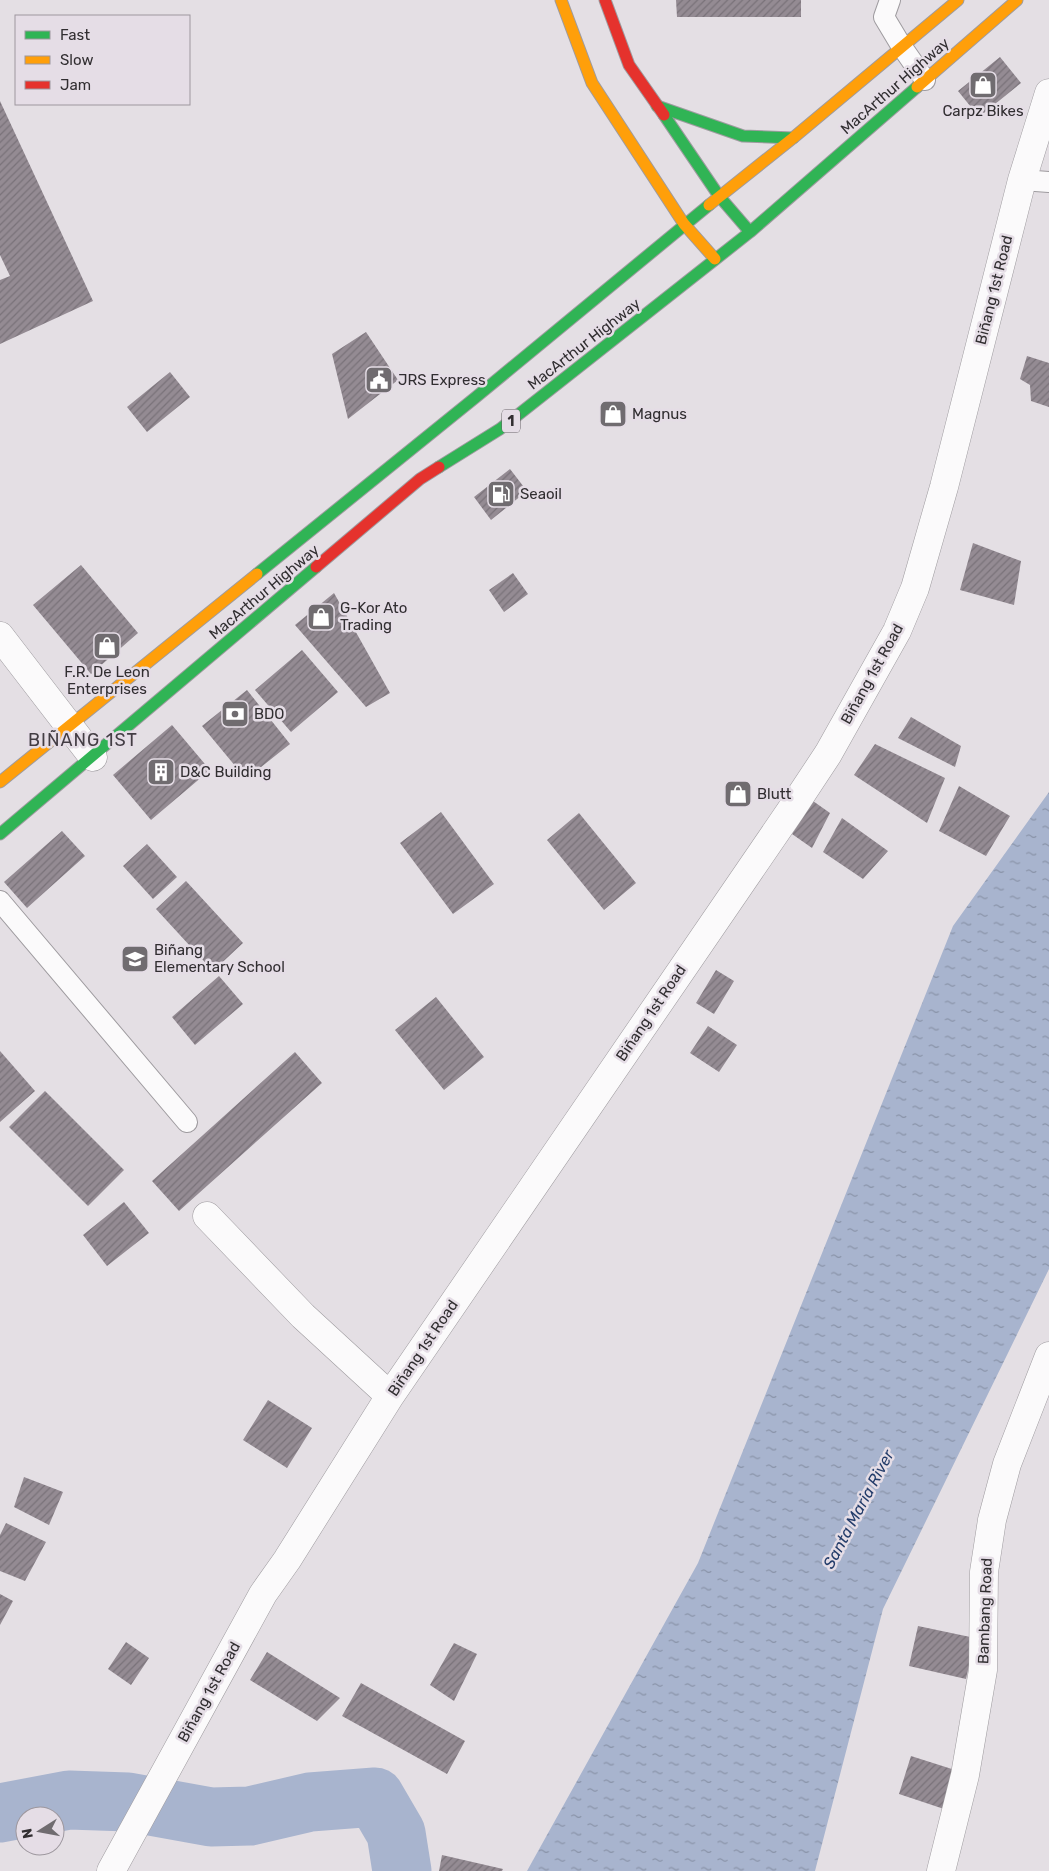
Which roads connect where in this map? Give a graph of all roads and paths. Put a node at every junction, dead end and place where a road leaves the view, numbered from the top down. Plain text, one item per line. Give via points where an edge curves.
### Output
1 (562, 0) edge
2 (605, 0) edge
3 (890, 0) edge
4 (958, 0) edge
5 (1017, 0) edge
6 (902, 47) junction
7 (925, 80) junction
8 (1049, 93) edge
9 (657, 106) junction
10 (793, 138) junction
11 (1022, 180) junction
12 (1049, 182) edge
13 (719, 196) junction
14 (684, 224) junction
15 (750, 232) junction
16 (715, 259) junction
17 (0, 636) edge
18 (69, 725) junction
19 (93, 757) junction
20 (0, 782) edge
21 (0, 834) edge
22 (0, 901) edge
23 (187, 1122) dead end
24 (207, 1216) dead end
25 (1049, 1356) edge
26 (390, 1396) junction
27 (946, 1869) edge
28 (112, 1871) edge

1 - 14 main road via 592,83
2 - 9 main road via 629,65
3 - 6 lane via 884,17
4 - 6 main road, MacArthur Highway
5 - 7 main road, MacArthur Highway / 1
6 - 7 lane
6 - 10 main road, MacArthur Highway
7 - 15 main road, MacArthur Highway / 1
8 - 11 street, Biñang 1st Road
9 - 10 main road via 742,136
9 - 13 main road
10 - 13 main road, MacArthur Highway
11 - 12 lane
11 - 26 street, Biñang 1st Road via 944,487 898,631 792,810
13 - 14 main road, MacArthur Highway
13 - 15 main road
14 - 16 main road
14 - 18 main road, MacArthur Highway via 455,414
15 - 16 main road, MacArthur Highway / 1
16 - 19 main road, MacArthur Highway / 1 via 500,429 420,479
17 - 18 street
18 - 19 street
18 - 20 main road, MacArthur Highway
19 - 21 main road, MacArthur Highway / 1
22 - 23 lane
24 - 26 street via 303,1316
25 - 27 street, Bambang Road via 1007,1464 992,1520 984,1572 983,1670
26 - 28 street, Biñang 1st Road via 263,1594

